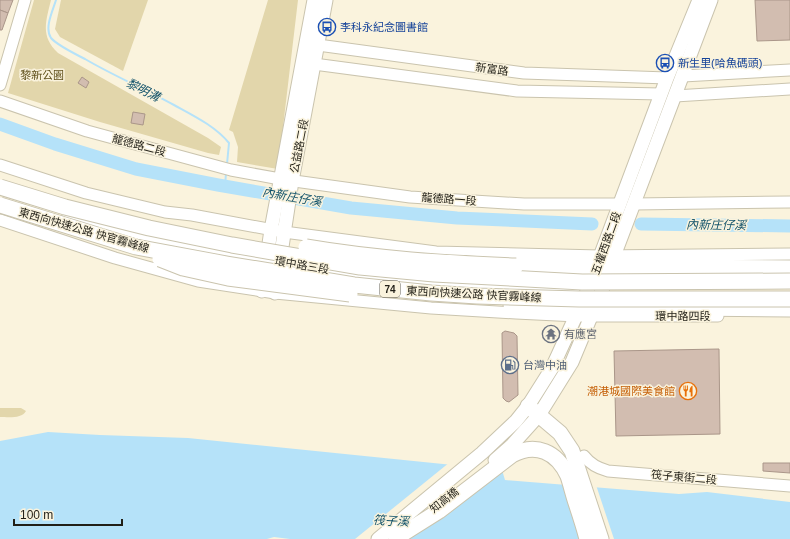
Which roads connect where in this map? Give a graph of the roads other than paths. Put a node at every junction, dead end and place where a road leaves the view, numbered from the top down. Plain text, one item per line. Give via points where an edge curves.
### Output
1 (26, 0) edge
2 (314, 0) edge
3 (326, 0) edge
4 (699, 0) edge
5 (711, 0) edge
6 (318, 46) junction
7 (314, 64) junction
8 (790, 70) edge
9 (683, 76) junction
10 (668, 78) junction
11 (0, 85) edge
12 (790, 89) edge
13 (661, 94) junction
14 (675, 96) junction
15 (0, 101) edge
16 (0, 165) edge
17 (285, 186) junction
18 (0, 187) edge
19 (0, 195) edge
20 (0, 200) edge
21 (790, 202) edge
22 (620, 204) junction
23 (634, 204) junction
24 (0, 205) edge
25 (0, 220) edge
26 (271, 226) junction
27 (149, 228) junction
28 (285, 228) junction
29 (136, 247) junction
30 (790, 254) edge
31 (272, 263) junction
32 (606, 265) junction
33 (790, 268) edge
34 (790, 277) edge
35 (790, 281) edge
36 (268, 292) junction
37 (790, 294) edge
38 (790, 300) edge
39 (588, 303) junction
40 (790, 309) edge
41 (790, 316) edge
42 (534, 411) junction
43 (584, 456) dead end
44 (499, 460) junction
45 (473, 461) joint
46 (573, 473) junction
47 (790, 486) edge
48 (396, 538) edge
49 (378, 539) edge
50 (587, 539) edge
51 (600, 539) edge

1 - 11 street
2 - 17 main road, 公益路二段
3 - 6 main road, 公益路二段
4 - 10 main road, 五權西路二段
5 - 9 main road, 五權西路二段
6 - 7 main road, 公益路二段
6 - 10 street, 新富路 via 524,73
7 - 13 street, 新富路 via 517,91
7 - 17 main road, 公益路二段
8 - 9 street
9 - 14 main road, 五權西路二段
10 - 13 main road, 五權西路二段
12 - 14 street
13 - 22 main road, 五權西路二段
14 - 23 main road, 五權西路二段
15 - 17 street, 龍德路二段 via 87,131
16 - 26 street via 86,193 165,212
17 - 22 street, 龍德路一段 via 524,204
17 - 26 main road, 公益路二段
17 - 28 main road, 公益路二段
18 - 27 highway, 東西向快速公路 快官霧峰線 / 74, bridge via 65,207
19 - 31 street, 環中路三段 via 179,244
20 - 31 street, 環中路三段 via 61,219 177,248
21 - 23 street
22 - 32 main road, 五權西路二段
23 - 32 main road, 五權西路二段
24 - 29 highway, 東西向快速公路 快官霧峰線 / 74, bridge
25 - 36 street via 115,258 191,279
26 - 28 street
26 - 31 main road, 公益路二段
27 - 32 highway, bridge via 180,226 348,253 439,262 516,266
27 - 35 highway, 東西向快速公路 快官霧峰線 / 74, bridge via 360,267 427,273 582,282
28 - 31 main road, 公益路二段
28 - 32 street via 436,252
29 - 38 highway, 東西向快速公路 快官霧峰線 / 74, bridge via 354,285 431,293 579,299
29 - 39 highway, bridge via 183,268 228,278 321,291 511,305
30 - 32 street
31 - 36 main road, 公益路二段
31 - 39 street, 環中路三段 via 358,280
32 - 33 highway via 664,268
32 - 34 street
32 - 39 main road, 五權西路二段
36 - 39 street via 431,308
37 - 39 street, 環中路四段
39 - 40 highway via 665,308
39 - 41 street, 環中路四段
39 - 42 main road, 五權西路二段 via 572,362
42 - 44 main road, 五權西路二段
42 - 45 main road, 五權西路二段 via 516,421
42 - 46 highway via 560,433 572,451
43 - 47 street, 筏子東街二段 via 599,469 608,471
44 - 46 highway via 520,450 533,449 550,454
44 - 48 highway via 439,511
45 - 49 main road, 知高橋
46 - 50 highway
46 - 51 highway

